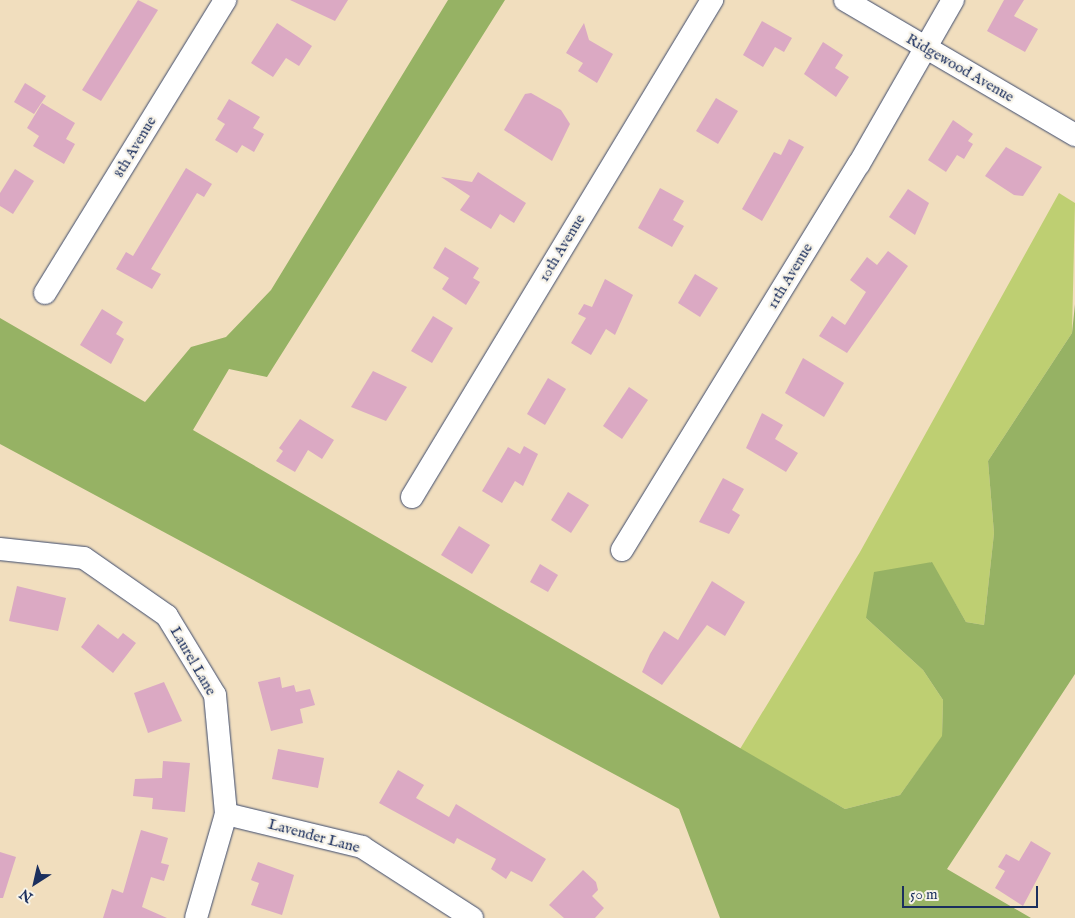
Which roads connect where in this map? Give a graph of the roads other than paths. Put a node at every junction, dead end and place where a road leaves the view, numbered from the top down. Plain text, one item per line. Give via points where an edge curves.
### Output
1 (225, 0) edge
2 (712, 0) edge
3 (845, 0) edge
4 (953, 0) edge
5 (923, 48) junction
6 (1075, 134) edge
7 (46, 293) dead end
8 (412, 497) dead end
9 (0, 549) edge
10 (622, 550) dead end
11 (226, 814) junction
12 (196, 918) edge
13 (472, 918) edge

1 - 7 street, 8th Avenue
2 - 8 street, 10th Avenue
3 - 5 street, Ridgewood Avenue
4 - 5 street, 11th Avenue
5 - 6 street, Ridgewood Avenue
5 - 10 street, 11th Avenue via 859,164
9 - 11 street, Laurel Lane via 84,558 167,616 215,695
11 - 12 street, Laurel Lane
11 - 13 street, Lavender Lane via 362,847

